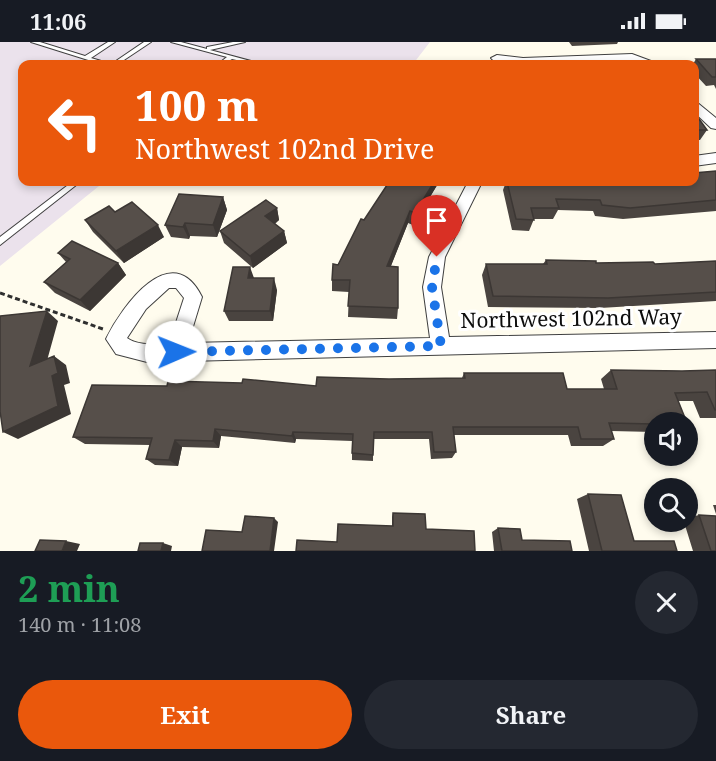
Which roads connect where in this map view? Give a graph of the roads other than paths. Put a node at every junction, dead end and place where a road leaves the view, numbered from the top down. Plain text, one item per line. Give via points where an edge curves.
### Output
1 (34, 42) edge
2 (112, 42) edge
3 (148, 42) edge
4 (174, 42) edge
5 (242, 42) edge
6 (204, 49) junction
7 (231, 57) junction
8 (86, 58) junction
9 (497, 58) dead end
10 (93, 60) edge
11 (121, 60) edge
12 (227, 60) edge
13 (243, 60) edge
14 (510, 60) edge
15 (567, 60) edge
16 (642, 60) edge
17 (699, 109) edge
18 (716, 125) edge
19 (716, 159) edge
20 (699, 161) edge
21 (71, 186) edge
22 (472, 186) edge
23 (0, 242) edge
24 (716, 340) edge
25 (441, 346) junction
26 (176, 352) junction

1 - 8 lane
2 - 8 lane
3 - 11 lane
4 - 6 lane
5 - 6 lane
6 - 7 lane
7 - 12 lane
7 - 13 lane
8 - 10 lane
9 - 14 street
15 - 16 street
17 - 18 street
19 - 20 street
21 - 23 lane
22 - 25 street via 437,257 432,287
24 - 25 street, Northwest 102nd Way
25 - 26 street, Northwest 102nd Way
26 - 26 street, Northwest 102nd Way via 193,297 180,281 170,280 154,288 116,339 123,348 134,351

